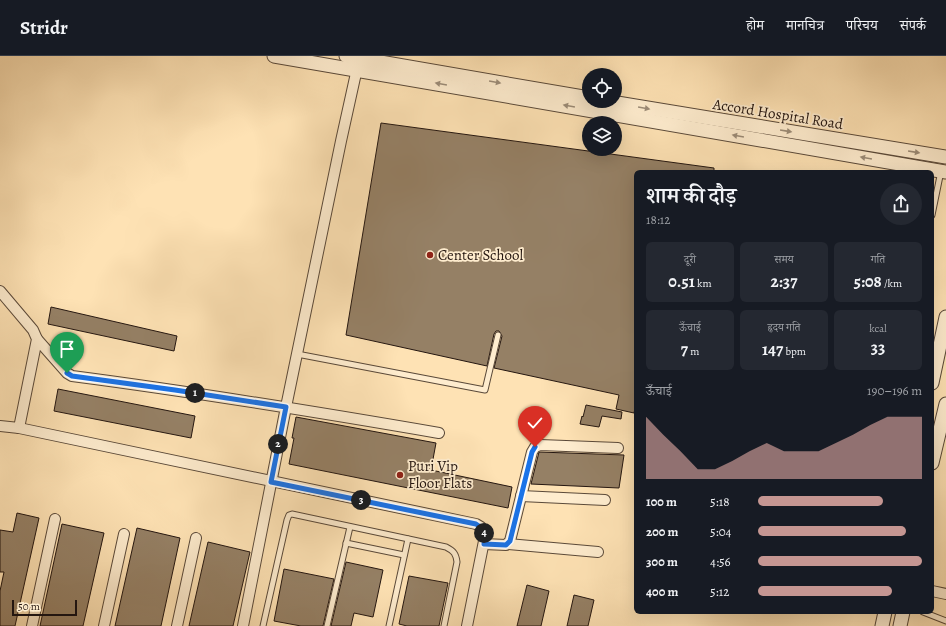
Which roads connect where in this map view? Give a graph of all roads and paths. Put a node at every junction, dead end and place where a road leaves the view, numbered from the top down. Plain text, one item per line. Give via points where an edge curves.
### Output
1 (274, 56) edge
2 (346, 56) edge
3 (359, 61) edge
4 (582, 97) edge
5 (622, 104) edge
6 (946, 157) edge
7 (944, 171) edge
8 (934, 208) edge
9 (0, 290) edge
10 (946, 317) edge
11 (498, 335) dead end
12 (37, 339) junction
13 (297, 354) junction
14 (934, 374) edge
15 (946, 404) edge
16 (286, 407) junction
17 (0, 426) edge
18 (19, 428) junction
19 (439, 433) dead end
20 (618, 448) dead end
21 (934, 455) edge
22 (271, 482) junction
23 (521, 496) junction
24 (605, 500) dead end
25 (55, 519) dead end
26 (350, 527) junction
27 (124, 534) dead end
28 (196, 538) dead end
29 (408, 539) junction
30 (346, 543) junction
31 (484, 544) junction
32 (508, 544) junction
33 (598, 552) dead end
34 (404, 555) junction
35 (934, 592) edge
36 (946, 594) edge
37 (884, 614) edge
38 (903, 614) edge
39 (928, 614) edge
40 (946, 621) edge
41 (32, 626) edge
42 (104, 626) edge
43 (177, 626) edge
44 (243, 626) edge
45 (263, 626) edge
46 (327, 626) edge
47 (389, 626) edge
48 (444, 626) edge
49 (467, 626) edge
50 (882, 626) edge
51 (900, 626) edge

1 - 3 street
2 - 3 street
3 -> 4 street
7 -> 3 street
3 - 13 street
5 -> 6 street, Accord Hospital Road
7 - 8 lane
9 - 12 street via 33,330
10 - 14 street
11 - 13 lane via 485,390
12 - 16 street via 72,376
12 - 18 street
13 - 16 street
15 - 21 street
16 - 19 street
16 - 22 street
17 - 18 street
18 - 22 street
20 - 23 street via 540,445 535,447
22 - 31 street via 476,524 484,531
22 - 44 street
23 - 24 street
23 - 32 street
25 - 41 street
26 - 29 lane
26 - 30 lane
26 - 45 lane via 290,515 286,520
27 - 42 street
28 - 43 street
29 - 34 lane
29 - 48 lane via 446,547 456,554 458,562
30 - 34 lane
30 - 46 lane
31 - 32 street
31 - 49 street
32 - 33 street
34 - 47 lane
35 - 36 street
37 - 50 street
38 - 51 street
39 - 40 lane

